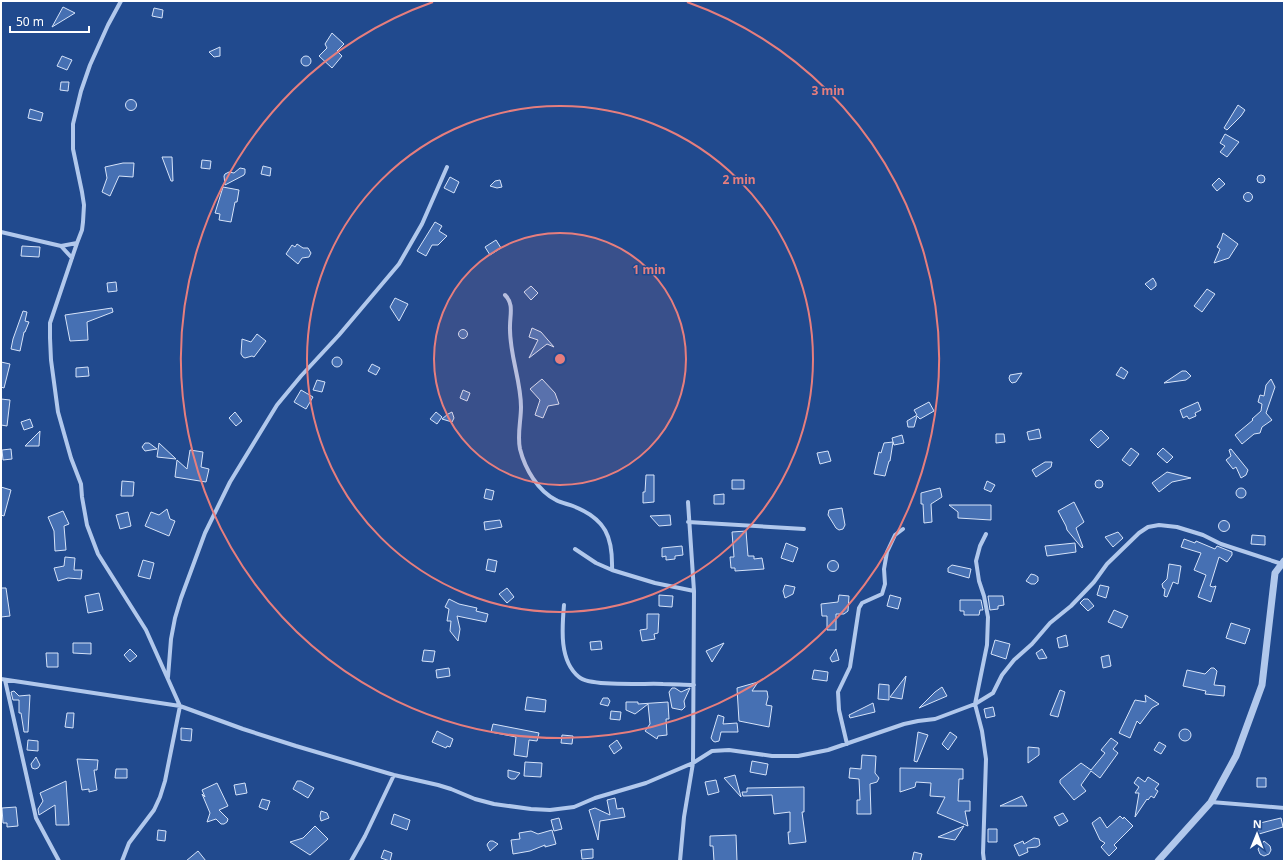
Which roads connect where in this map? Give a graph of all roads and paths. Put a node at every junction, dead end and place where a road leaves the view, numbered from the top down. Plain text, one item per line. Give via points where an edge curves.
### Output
1 (121, 1) edge
2 (448, 167) dead end
3 (1, 232) edge
4 (77, 243) junction
5 (61, 246) junction
6 (72, 258) junction
7 (505, 294) dead end
8 (688, 502) dead end
9 (688, 522) junction
10 (804, 529) dead end
11 (903, 529) dead end
12 (986, 534) dead end
13 (575, 549) dead end
14 (1283, 562) edge
15 (612, 570) junction
16 (694, 591) junction
17 (564, 605) dead end
18 (168, 678) junction
19 (3, 679) edge
20 (694, 685) junction
21 (975, 704) junction
22 (180, 706) junction
23 (847, 744) junction
24 (693, 763) junction
25 (394, 775) junction
26 (1211, 802) junction
27 (1284, 808) edge
28 (59, 861) edge
29 (122, 861) edge
30 (351, 861) edge
31 (680, 861) edge
32 (984, 861) edge
33 (1158, 861) edge

1 - 4 street via 90,65 80,91 73,124 73,149 84,205 82,230
2 - 18 street via 422,224 399,264 277,404 230,482 205,533 181,598 171,639
3 - 5 street
4 - 5 street
4 - 6 street
5 - 6 street
6 - 18 street via 50,323 51,360 58,412 81,484 87,525 98,554 146,630
7 - 15 street via 511,304 511,351 521,402 520,449 542,491 557,501 587,513 603,525 611,548
8 - 9 street
9 - 10 street
9 - 16 street
11 - 23 street via 895,534 887,552 882,594 862,603 859,608 850,667 838,692 839,710
12 - 21 street via 976,561 988,617 987,644
13 - 15 street
14 - 21 street via 1221,544 1177,527 1148,527 1107,564 1071,606 1050,623 1014,660 1002,675 993,693
14 - 26 street via 1276,573 1262,685 1236,756
15 - 16 street via 655,584
16 - 20 street
17 - 20 street via 562,623 565,656 572,671 580,679 625,684
18 - 22 street
19 - 22 street
19 - 28 street via 36,818
20 - 24 street
21 - 23 street via 935,719 904,724
21 - 32 street via 986,759
22 - 25 street via 243,729
22 - 29 street via 160,797 154,810 129,844
23 - 24 street via 798,756 712,751
24 - 25 street via 646,784 595,798 574,807 550,810 494,804 438,785
24 - 31 street
25 - 30 street
26 - 27 street
26 - 33 street

